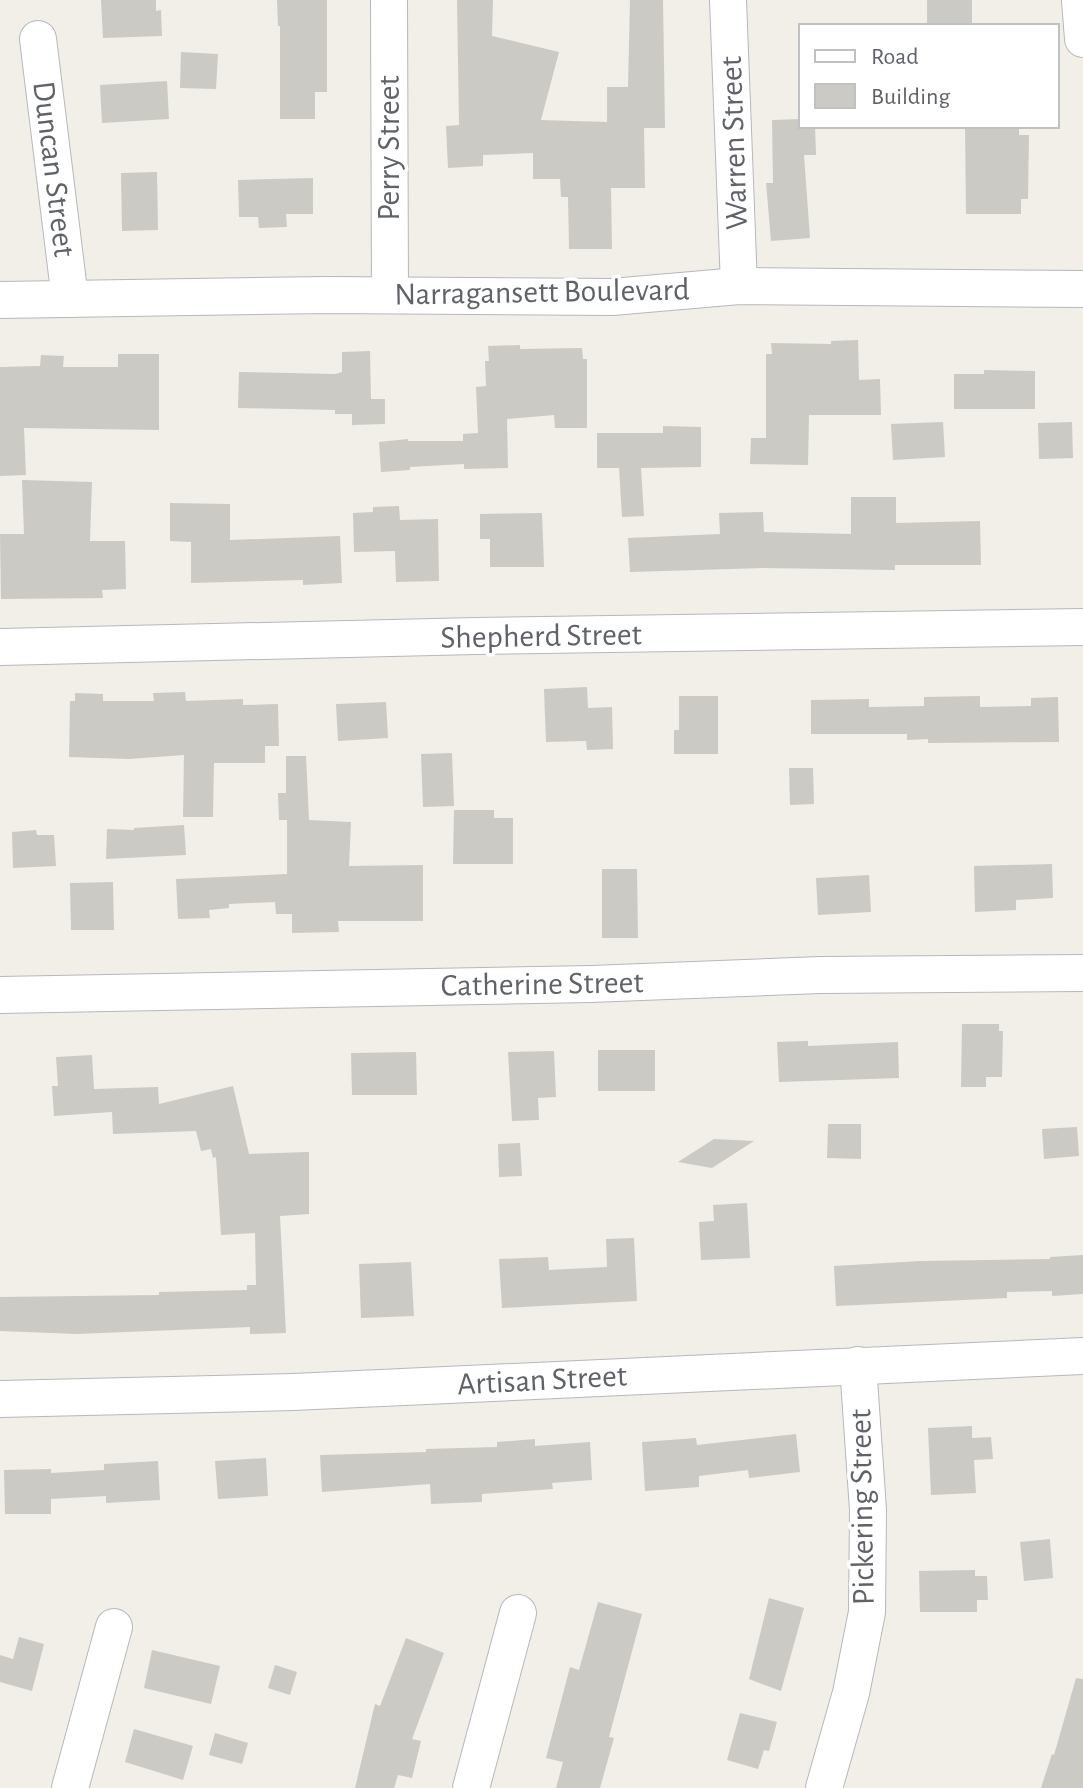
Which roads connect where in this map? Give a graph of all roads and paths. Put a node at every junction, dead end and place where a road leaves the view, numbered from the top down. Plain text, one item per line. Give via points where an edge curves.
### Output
1 (389, 0) edge
2 (728, 0) edge
3 (1080, 0) edge
4 (38, 39) dead end
5 (1083, 39) edge
6 (739, 286) junction
7 (1083, 289) edge
8 (390, 295) junction
9 (70, 299) junction
10 (0, 300) edge
11 (1083, 627) edge
12 (0, 647) edge
13 (1083, 973) edge
14 (0, 995) edge
15 (1083, 1356) edge
16 (858, 1365) junction
17 (0, 1399) edge
18 (518, 1613) dead end
19 (114, 1627) dead end
20 (70, 1788) edge
21 (471, 1788) edge
22 (824, 1788) edge

1 - 8 street, Perry Street
2 - 6 street, Warren Street
3 - 5 street
4 - 9 street, Duncan Street
6 - 7 street, Narragansett Boulevard
6 - 8 street, Narragansett Boulevard via 612,297
8 - 9 street, Narragansett Boulevard
9 - 10 street, Narragansett Boulevard
11 - 12 street, Shepherd Street
13 - 14 street, Catherine Street
15 - 16 street, Artisan Street
16 - 17 street, Artisan Street via 293,1392
16 - 22 street, Pickering Street via 868,1510 867,1612
18 - 21 street
19 - 20 street

